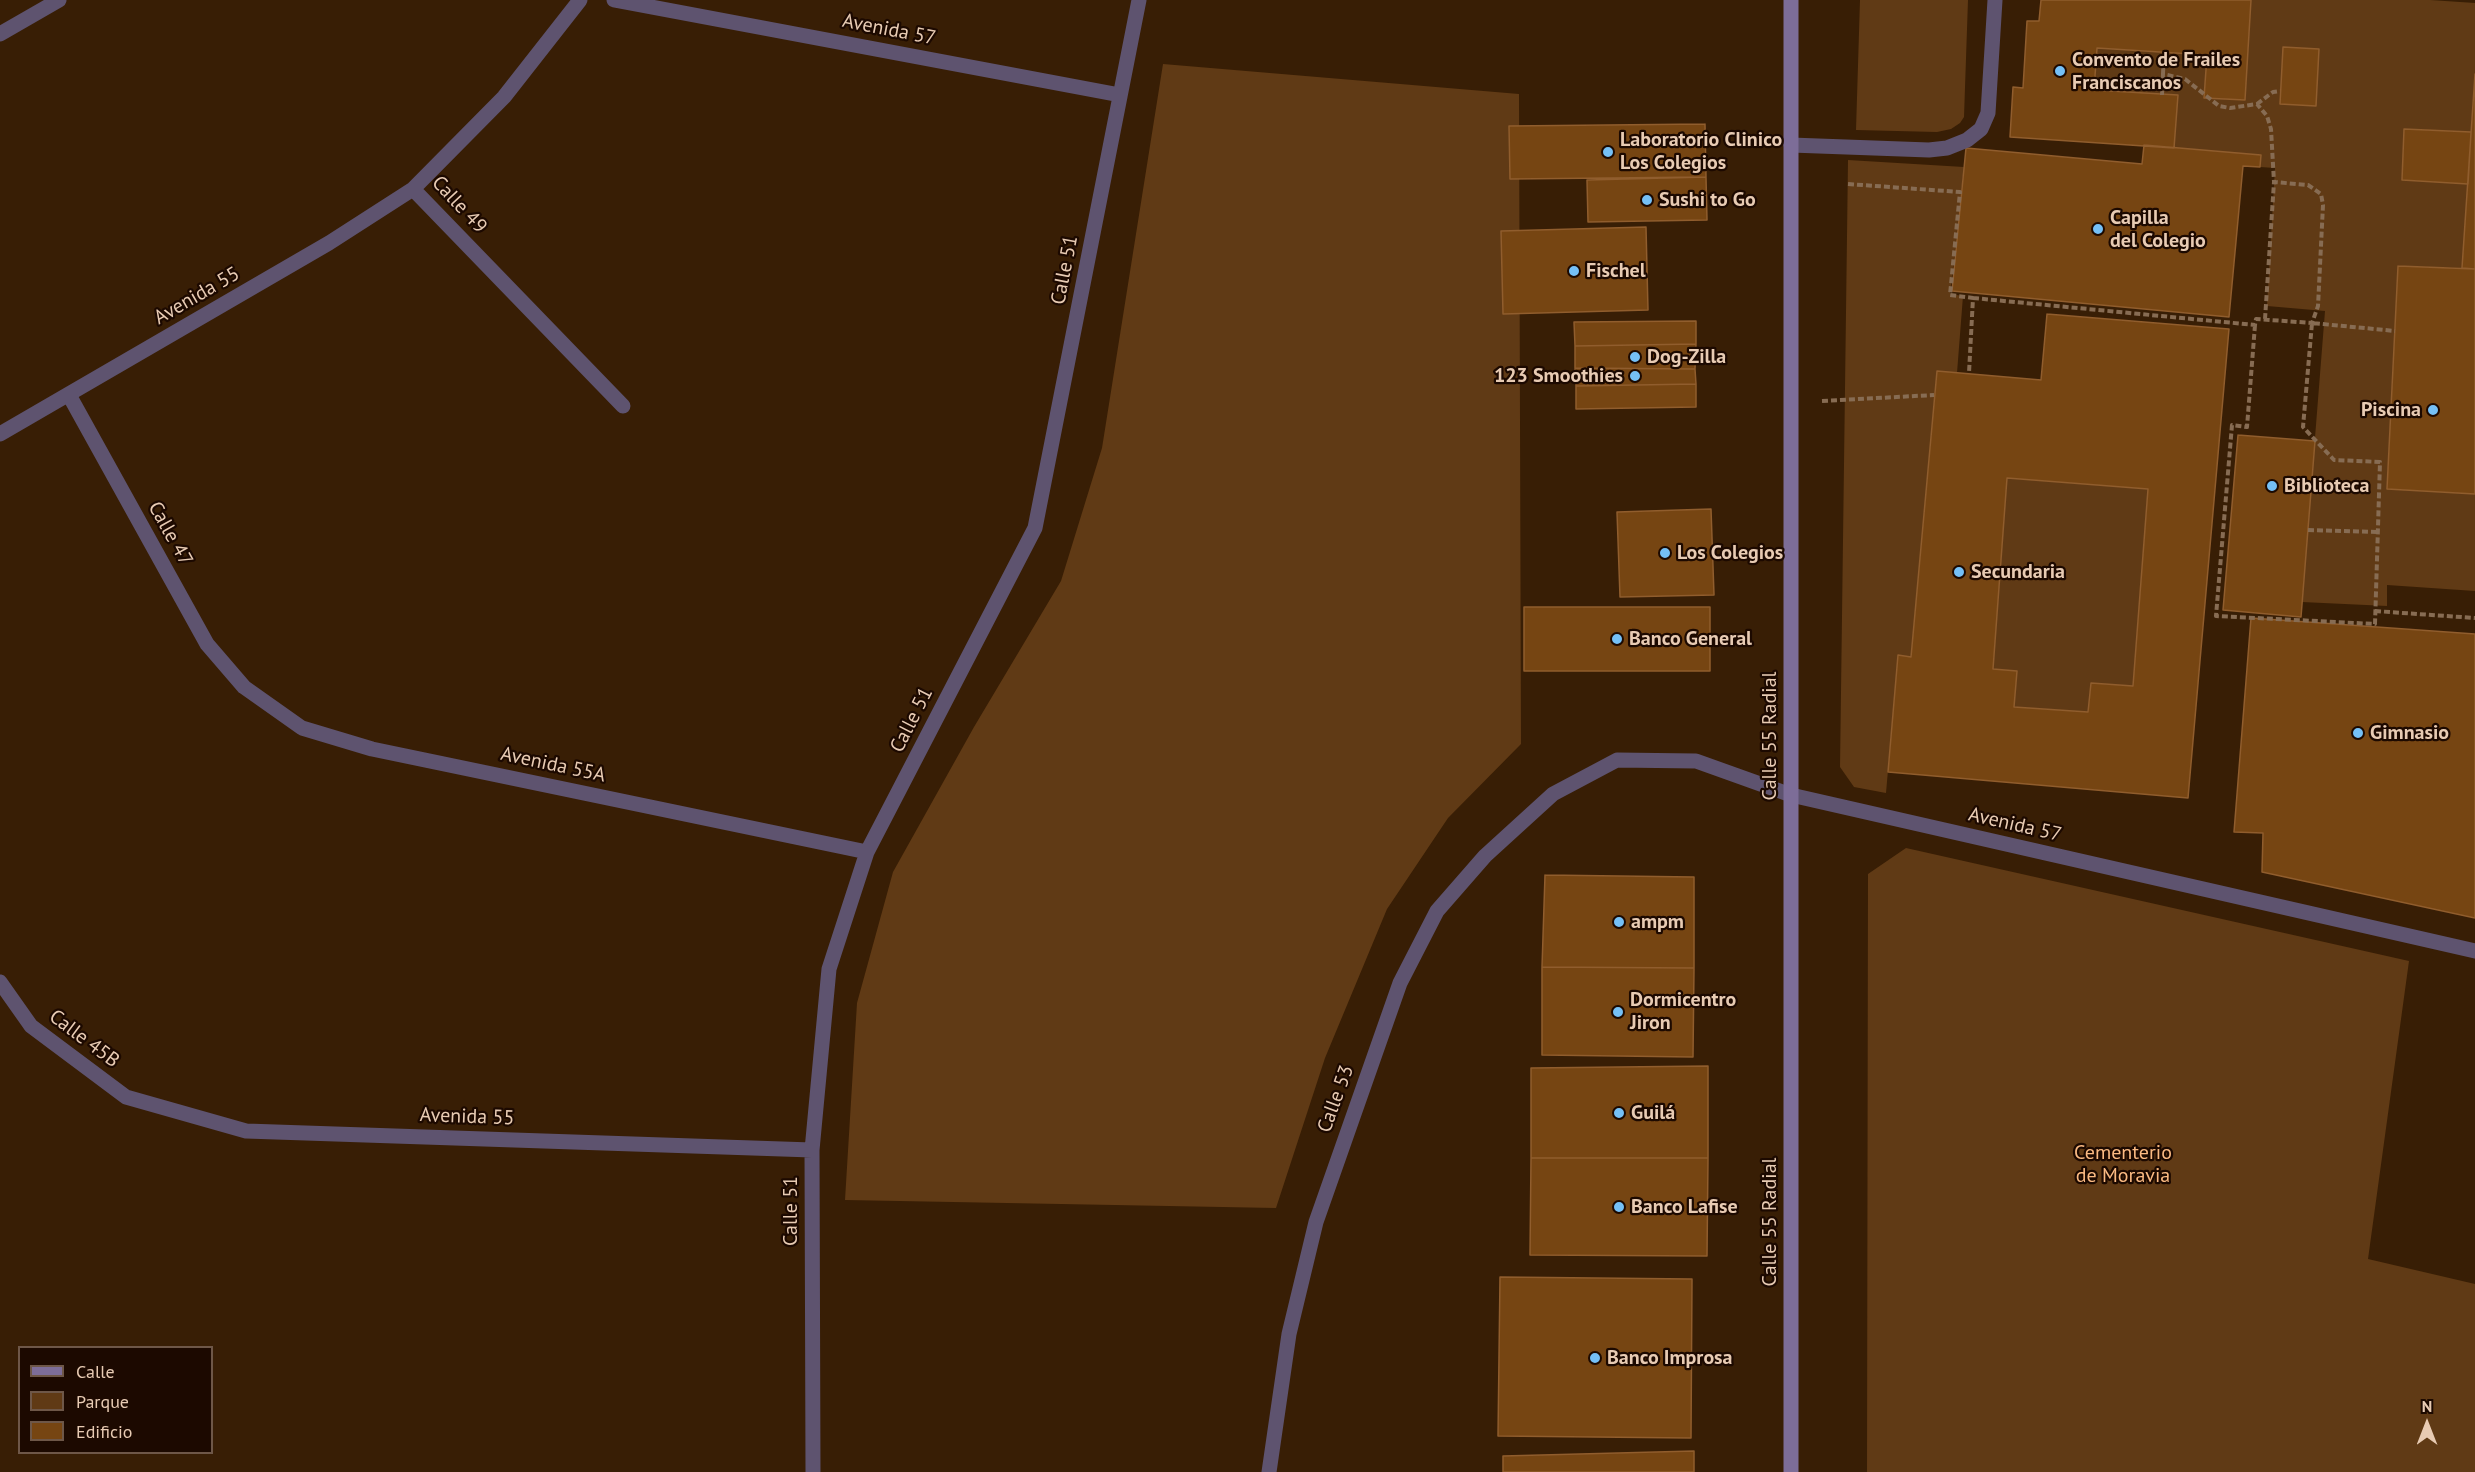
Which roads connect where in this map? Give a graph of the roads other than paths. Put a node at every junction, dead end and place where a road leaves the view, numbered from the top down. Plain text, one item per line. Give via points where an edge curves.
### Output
1 (59, 0) edge
2 (580, 0) edge
3 (614, 0) edge
4 (1138, 0) edge
5 (1791, 0) edge
6 (1995, 0) edge
7 (0, 34) edge
8 (1120, 95) junction
9 (1791, 145) junction
10 (412, 189) junction
11 (69, 395) junction
12 (623, 406) dead end
13 (0, 434) edge
14 (243, 687) joint
15 (1553, 794) joint
16 (1791, 795) junction
17 (867, 852) junction
18 (2475, 951) edge
19 (0, 982) edge
20 (126, 1096) joint
21 (812, 1150) junction
22 (813, 1472) edge
23 (1269, 1472) edge
24 (1791, 1472) edge

1 - 7 street
2 - 10 street, Calle 49 via 504,97
3 - 8 street, Avenida 57
4 - 8 street, Calle 51
5 - 9 main road, Calle 55 Radial
6 - 9 street via 1988,114 1981,129 1967,140 1929,150
8 - 17 street, Calle 51 via 1035,528
9 - 16 main road, Calle 55 Radial
10 - 11 street, Avenida 55 via 329,243
10 - 12 street, Calle 49
11 - 13 street, Avenida 55
11 - 14 street, Calle 47 via 207,644
14 - 17 street, Avenida 55A via 302,728 372,749
15 - 16 street, Avenida 57 via 1617,760 1696,761
15 - 23 street, Calle 53 via 1485,856 1437,911 1400,983 1316,1222 1289,1334
16 - 18 street, Avenida 57
16 - 24 main road, Calle 55 Radial
17 - 21 street, Calle 51 via 829,969
19 - 20 street, Calle 45B via 31,1026
20 - 21 street, Avenida 55 via 246,1131
21 - 22 street, Calle 51

